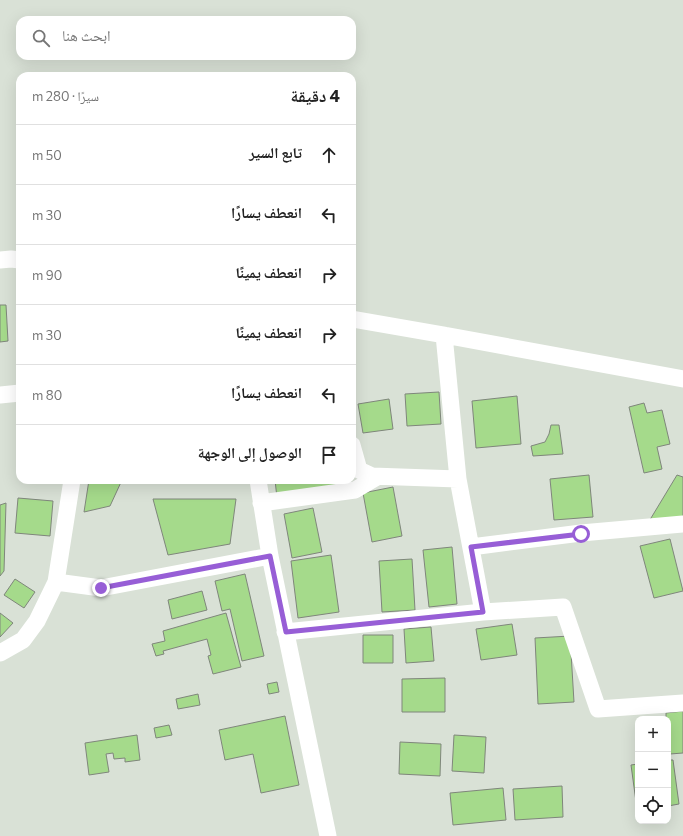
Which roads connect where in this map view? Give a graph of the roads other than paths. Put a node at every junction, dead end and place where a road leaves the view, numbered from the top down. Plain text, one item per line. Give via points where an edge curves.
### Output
1 (0, 260) edge
2 (16, 260) edge
3 (356, 320) edge
4 (444, 335) junction
5 (683, 379) edge
6 (16, 393) edge
7 (0, 394) edge
8 (356, 459) edge
9 (377, 477) junction
10 (458, 479) junction
11 (71, 484) edge
12 (258, 484) edge
13 (261, 504) junction
14 (683, 524) edge
15 (471, 547) junction
16 (270, 556) junction
17 (56, 582) junction
18 (483, 612) junction
19 (286, 632) junction
20 (0, 652) edge
21 (683, 703) edge
22 (328, 836) edge

1 - 2 street
3 - 4 street
4 - 5 street
4 - 10 street
6 - 7 street
8 - 9 street via 359,470
9 - 10 street
9 - 13 street via 355,490
10 - 15 street
11 - 17 street
12 - 13 street
13 - 16 street
14 - 15 street
15 - 18 street
16 - 17 street via 101,588
16 - 19 street
17 - 20 street via 37,620 23,640
18 - 19 street
18 - 21 street via 563,607 598,708
19 - 22 street

